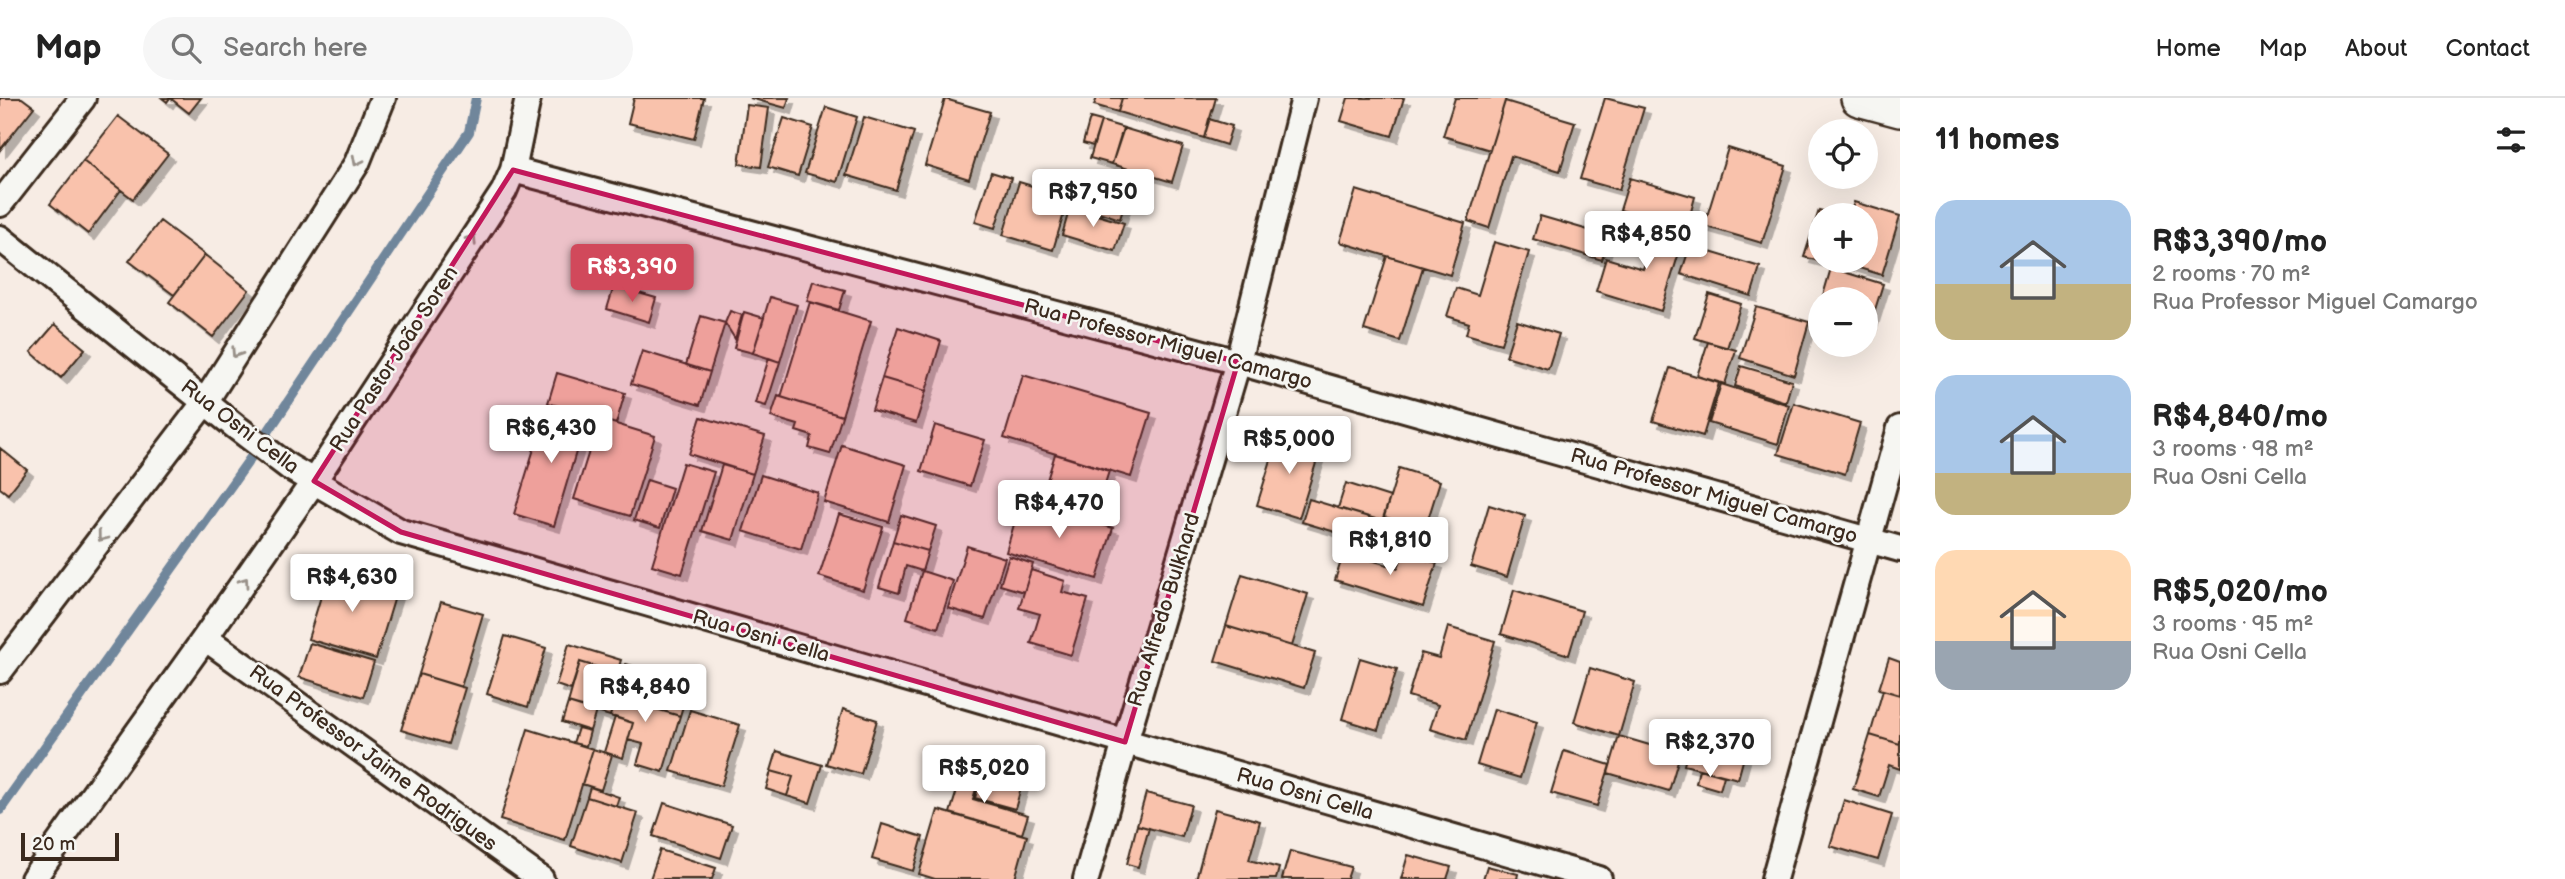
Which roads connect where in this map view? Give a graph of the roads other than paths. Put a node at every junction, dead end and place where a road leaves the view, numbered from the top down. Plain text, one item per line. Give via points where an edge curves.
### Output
1 (83, 98) edge
2 (383, 98) edge
3 (528, 98) edge
4 (1304, 98) edge
5 (1859, 98) edge
6 (1900, 109) edge
7 (513, 170) junction
8 (0, 204) edge
9 (0, 237) edge
10 (1238, 362) junction
11 (205, 401) junction
12 (1900, 428) edge
13 (314, 481) junction
14 (1870, 540) junction
15 (1900, 549) edge
16 (205, 638) junction
17 (0, 671) edge
18 (1125, 742) junction
19 (33, 879) edge
20 (541, 879) edge
21 (1086, 879) edge
22 (1600, 879) edge
23 (1774, 879) edge

1 - 8 street
2 -> 11 street via 357,163
3 - 7 street, Rua Pastor João Soren
4 - 10 street, Rua Alfredo Bulkhard
5 - 6 main road
7 - 10 street, Rua Professor Miguel Camargo
13 -> 7 street, Rua Pastor João Soren
9 - 11 street, Rua Osni Cella
10 - 14 street, Rua Professor Miguel Camargo
10 - 18 street, Rua Alfredo Bulkhard
11 - 13 street, Rua Osni Cella via 289,467
11 -> 17 street
12 - 14 street
16 -> 13 street, Rua Pastor João Soren
13 - 18 street, Rua Osni Cella via 401,532
14 - 15 street, Rua Professor Miguel Camargo
14 - 23 street
16 - 19 street, Rua Pastor João Soren
16 - 20 street, Rua Professor Jaime Rodrigues
18 - 21 street, Rua Alfredo Bulkhard
18 - 22 street, Rua Osni Cella

